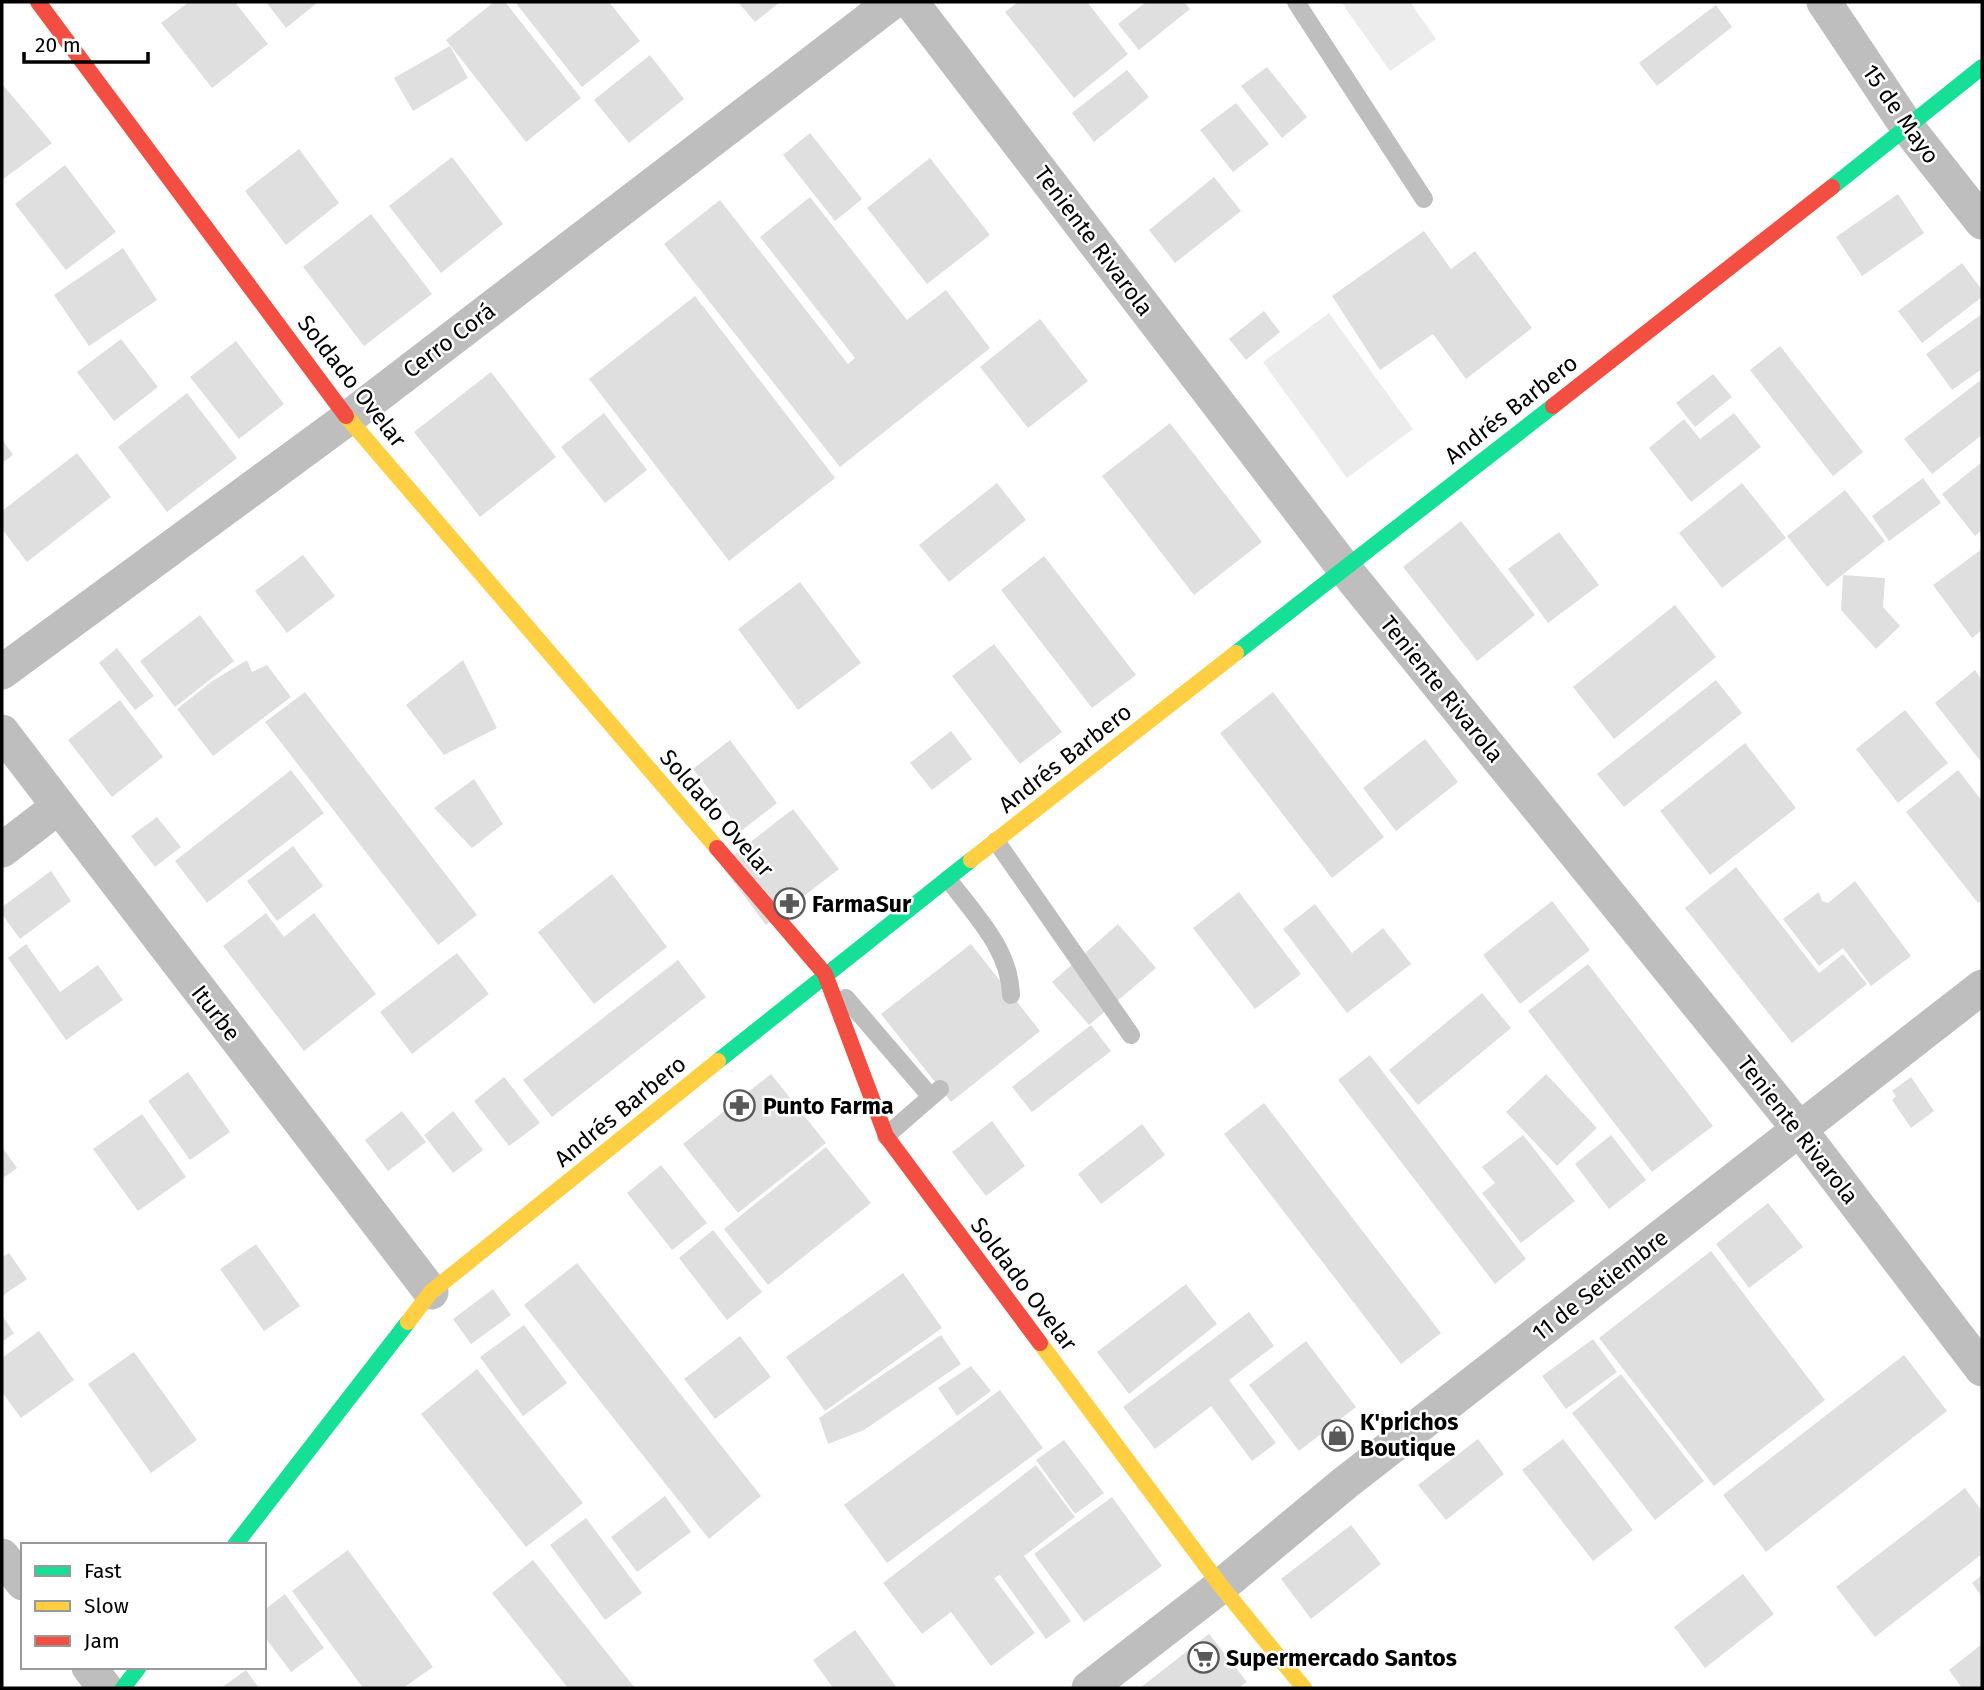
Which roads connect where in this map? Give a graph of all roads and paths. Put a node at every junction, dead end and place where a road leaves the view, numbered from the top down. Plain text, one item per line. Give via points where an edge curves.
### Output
1 (892, 2) edge
2 (911, 2) edge
3 (1296, 2) edge
4 (1824, 2) edge
5 (52, 7) edge
6 (1982, 67) edge
7 (1908, 128) junction
8 (1424, 199) dead end
9 (1982, 222) edge
10 (348, 418) junction
11 (1344, 568) junction
12 (2, 672) edge
13 (2, 732) edge
14 (58, 807) junction
15 (996, 841) junction
16 (2, 850) edge
17 (948, 879) junction
18 (825, 974) junction
19 (1982, 987) edge
20 (1011, 995) dead end
21 (1131, 1035) dead end
22 (1800, 1130) junction
23 (886, 1136) junction
24 (431, 1292) junction
25 (1982, 1370) edge
26 (236, 1543) edge
27 (2, 1556) edge
28 (21, 1580) edge
29 (1221, 1586) junction
30 (91, 1669) edge
31 (137, 1669) edge
32 (105, 1688) edge
33 (123, 1688) edge
34 (1089, 1688) edge
35 (1304, 1688) edge

1 - 10 street, Cerro Corá
2 - 11 street, Teniente Rivarola
3 - 8 lane
4 - 7 street, 15 de Mayo
5 - 10 main road, Soldado Ovelar
6 - 7 main road, Andrés Barbero
7 - 9 street, 15 de Mayo
7 - 11 main road, Andrés Barbero
10 - 12 street, Cerro Corá
10 - 18 main road, Soldado Ovelar
11 - 15 main road, Andrés Barbero
11 - 22 street, Teniente Rivarola
13 - 14 street, Iturbe
14 - 16 street
14 - 24 street, Iturbe
15 - 17 main road, Andrés Barbero
15 - 21 lane
17 - 18 main road, Andrés Barbero
17 - 20 lane via 998,947
18 - 23 main road, Soldado Ovelar
18 - 23 lane via 935,1093
18 - 24 main road, Andrés Barbero
19 - 22 street, 11 de Setiembre
22 - 25 street, Teniente Rivarola
22 - 29 street, 11 de Setiembre via 1345,1483
23 - 29 main road, Soldado Ovelar
24 - 26 main road, Andrés Barbero
27 - 28 street
29 - 34 street, 11 de Setiembre
29 - 35 main road, Soldado Ovelar
30 - 32 street
31 - 33 main road

